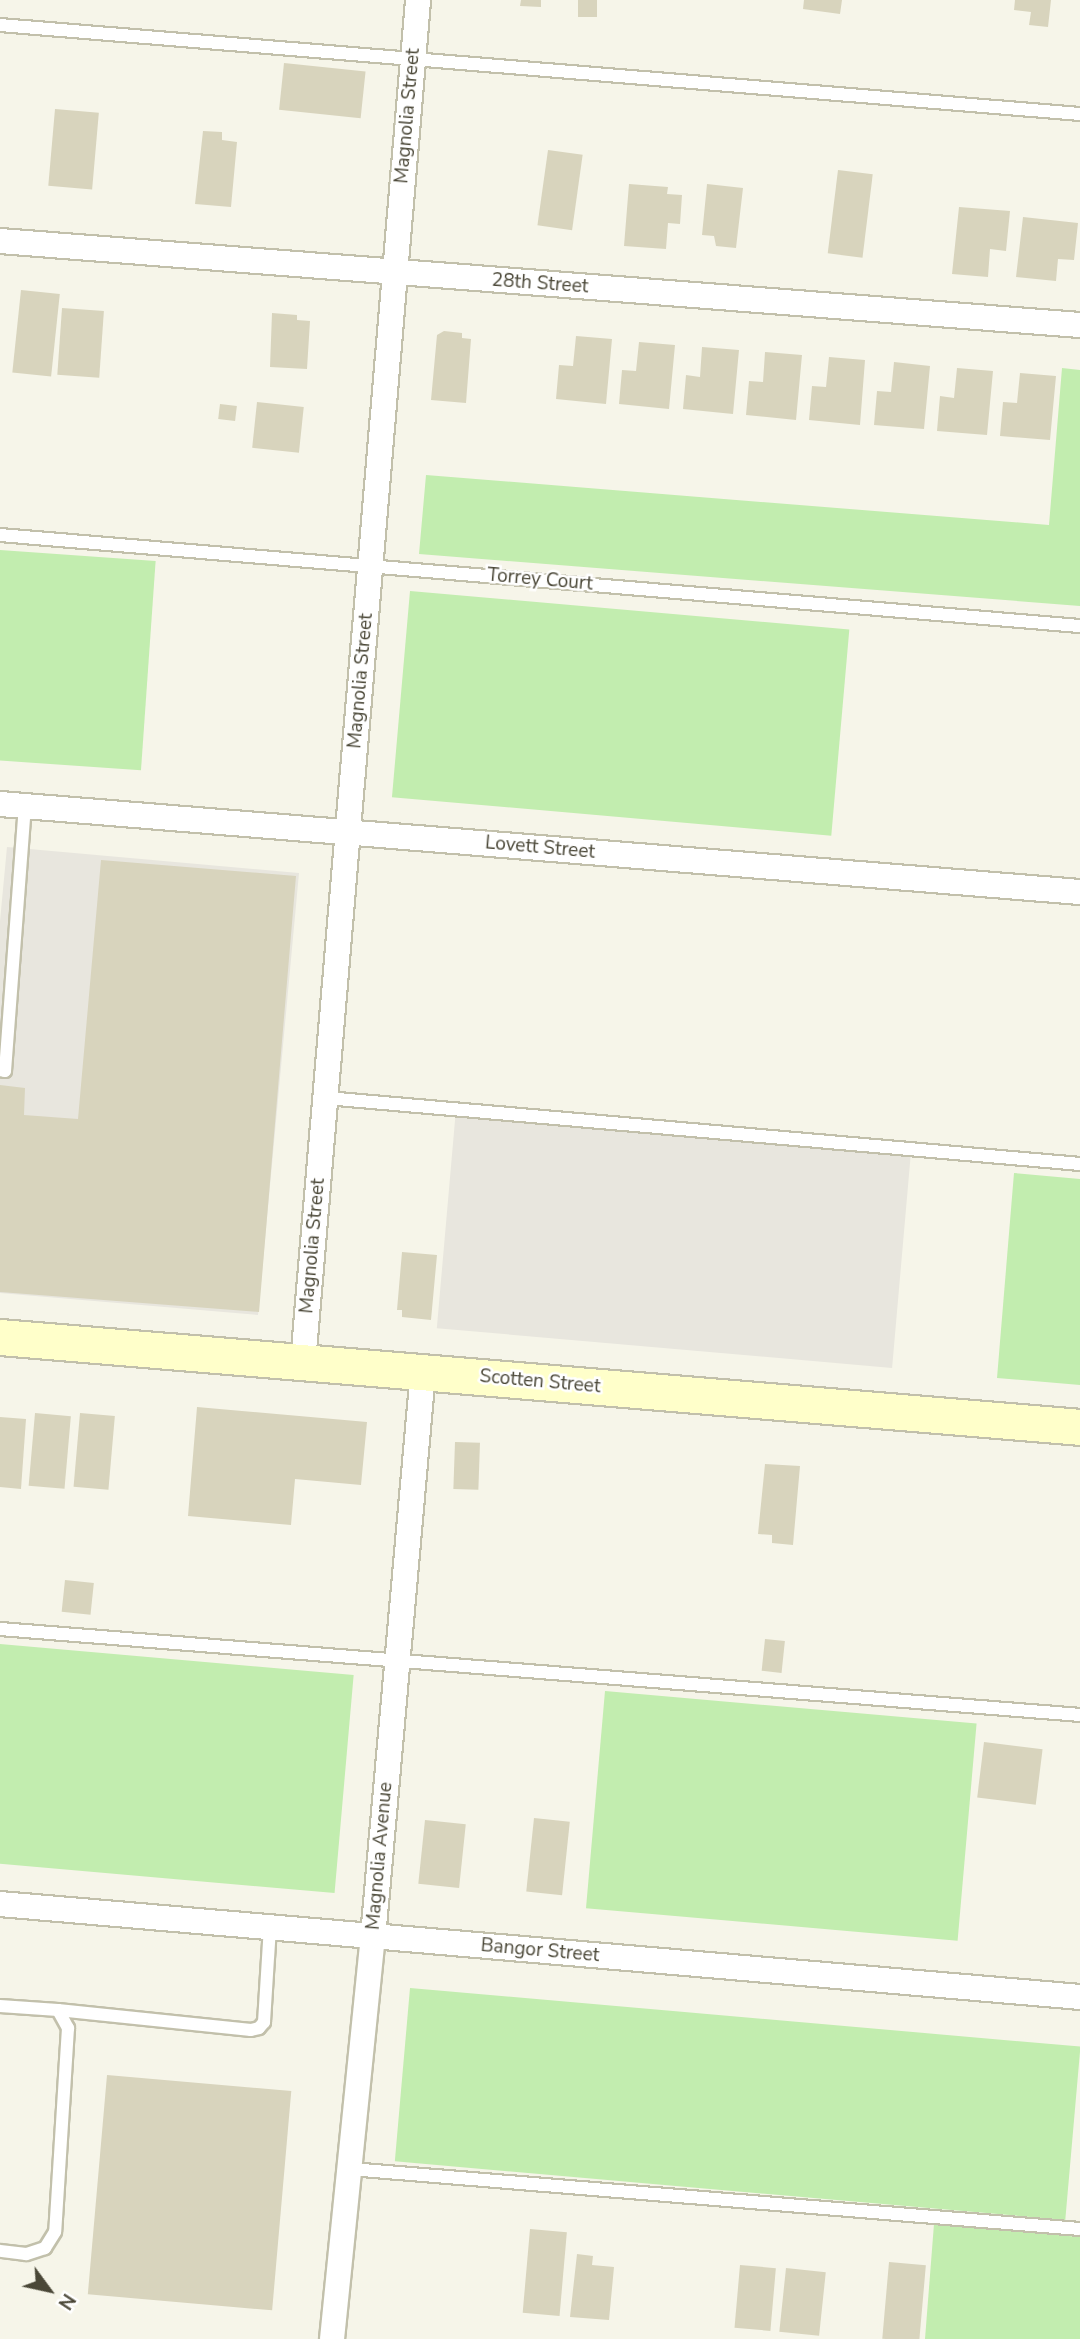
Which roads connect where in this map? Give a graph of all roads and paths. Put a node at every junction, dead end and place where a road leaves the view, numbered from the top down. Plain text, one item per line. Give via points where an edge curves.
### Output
1 (418, 0) edge
2 (0, 25) edge
3 (413, 60) junction
4 (1080, 114) edge
5 (0, 241) edge
6 (395, 273) junction
7 (1080, 326) edge
8 (0, 535) edge
9 (371, 565) junction
10 (1080, 626) edge
11 (0, 804) edge
12 (25, 806) junction
13 (348, 832) junction
14 (1080, 892) edge
15 (0, 1070) edge
16 (326, 1098) junction
17 (1080, 1164) edge
18 (0, 1337) edge
19 (303, 1362) junction
20 (423, 1372) junction
21 (1080, 1427) edge
22 (0, 1629) edge
23 (397, 1663) junction
24 (1080, 1715) edge
25 (0, 1904) edge
26 (270, 1927) junction
27 (373, 1937) junction
28 (1080, 1997) edge
29 (0, 2006) edge
30 (58, 2010) junction
31 (349, 2169) junction
32 (1080, 2229) edge
33 (0, 2251) edge
34 (332, 2339) edge

1 - 3 street, Magnolia Street
2 - 3 lane
3 - 4 lane
3 - 6 street, Magnolia Street
5 - 6 street, 28th Street
6 - 7 street, 28th Street
6 - 9 street, Magnolia Street
8 - 9 lane, Torrey Court
9 - 10 lane, Torrey Court
9 - 13 street, Magnolia Street
11 - 12 street, Lovett Street
12 - 13 street, Lovett Street
12 - 15 lane via 5,1071
13 - 14 street, Lovett Street
13 - 16 street, Magnolia Street
16 - 17 lane
16 - 19 street, Magnolia Street
18 - 19 street, Scotten Street
19 - 20 street, Scotten Street
20 - 21 street, Scotten Street
20 - 23 street, Magnolia Avenue
22 - 23 lane
23 - 24 lane
23 - 27 street, Magnolia Avenue
25 - 26 street, Bangor Street
26 - 27 street, Bangor Street
26 - 30 lane via 264,2022 259,2028
27 - 28 street, Bangor Street
27 - 31 street, Magnolia Avenue
29 - 30 lane
30 - 33 lane via 68,2028 55,2232 45,2248 26,2254
31 - 32 lane
31 - 34 street, Magnolia Avenue

